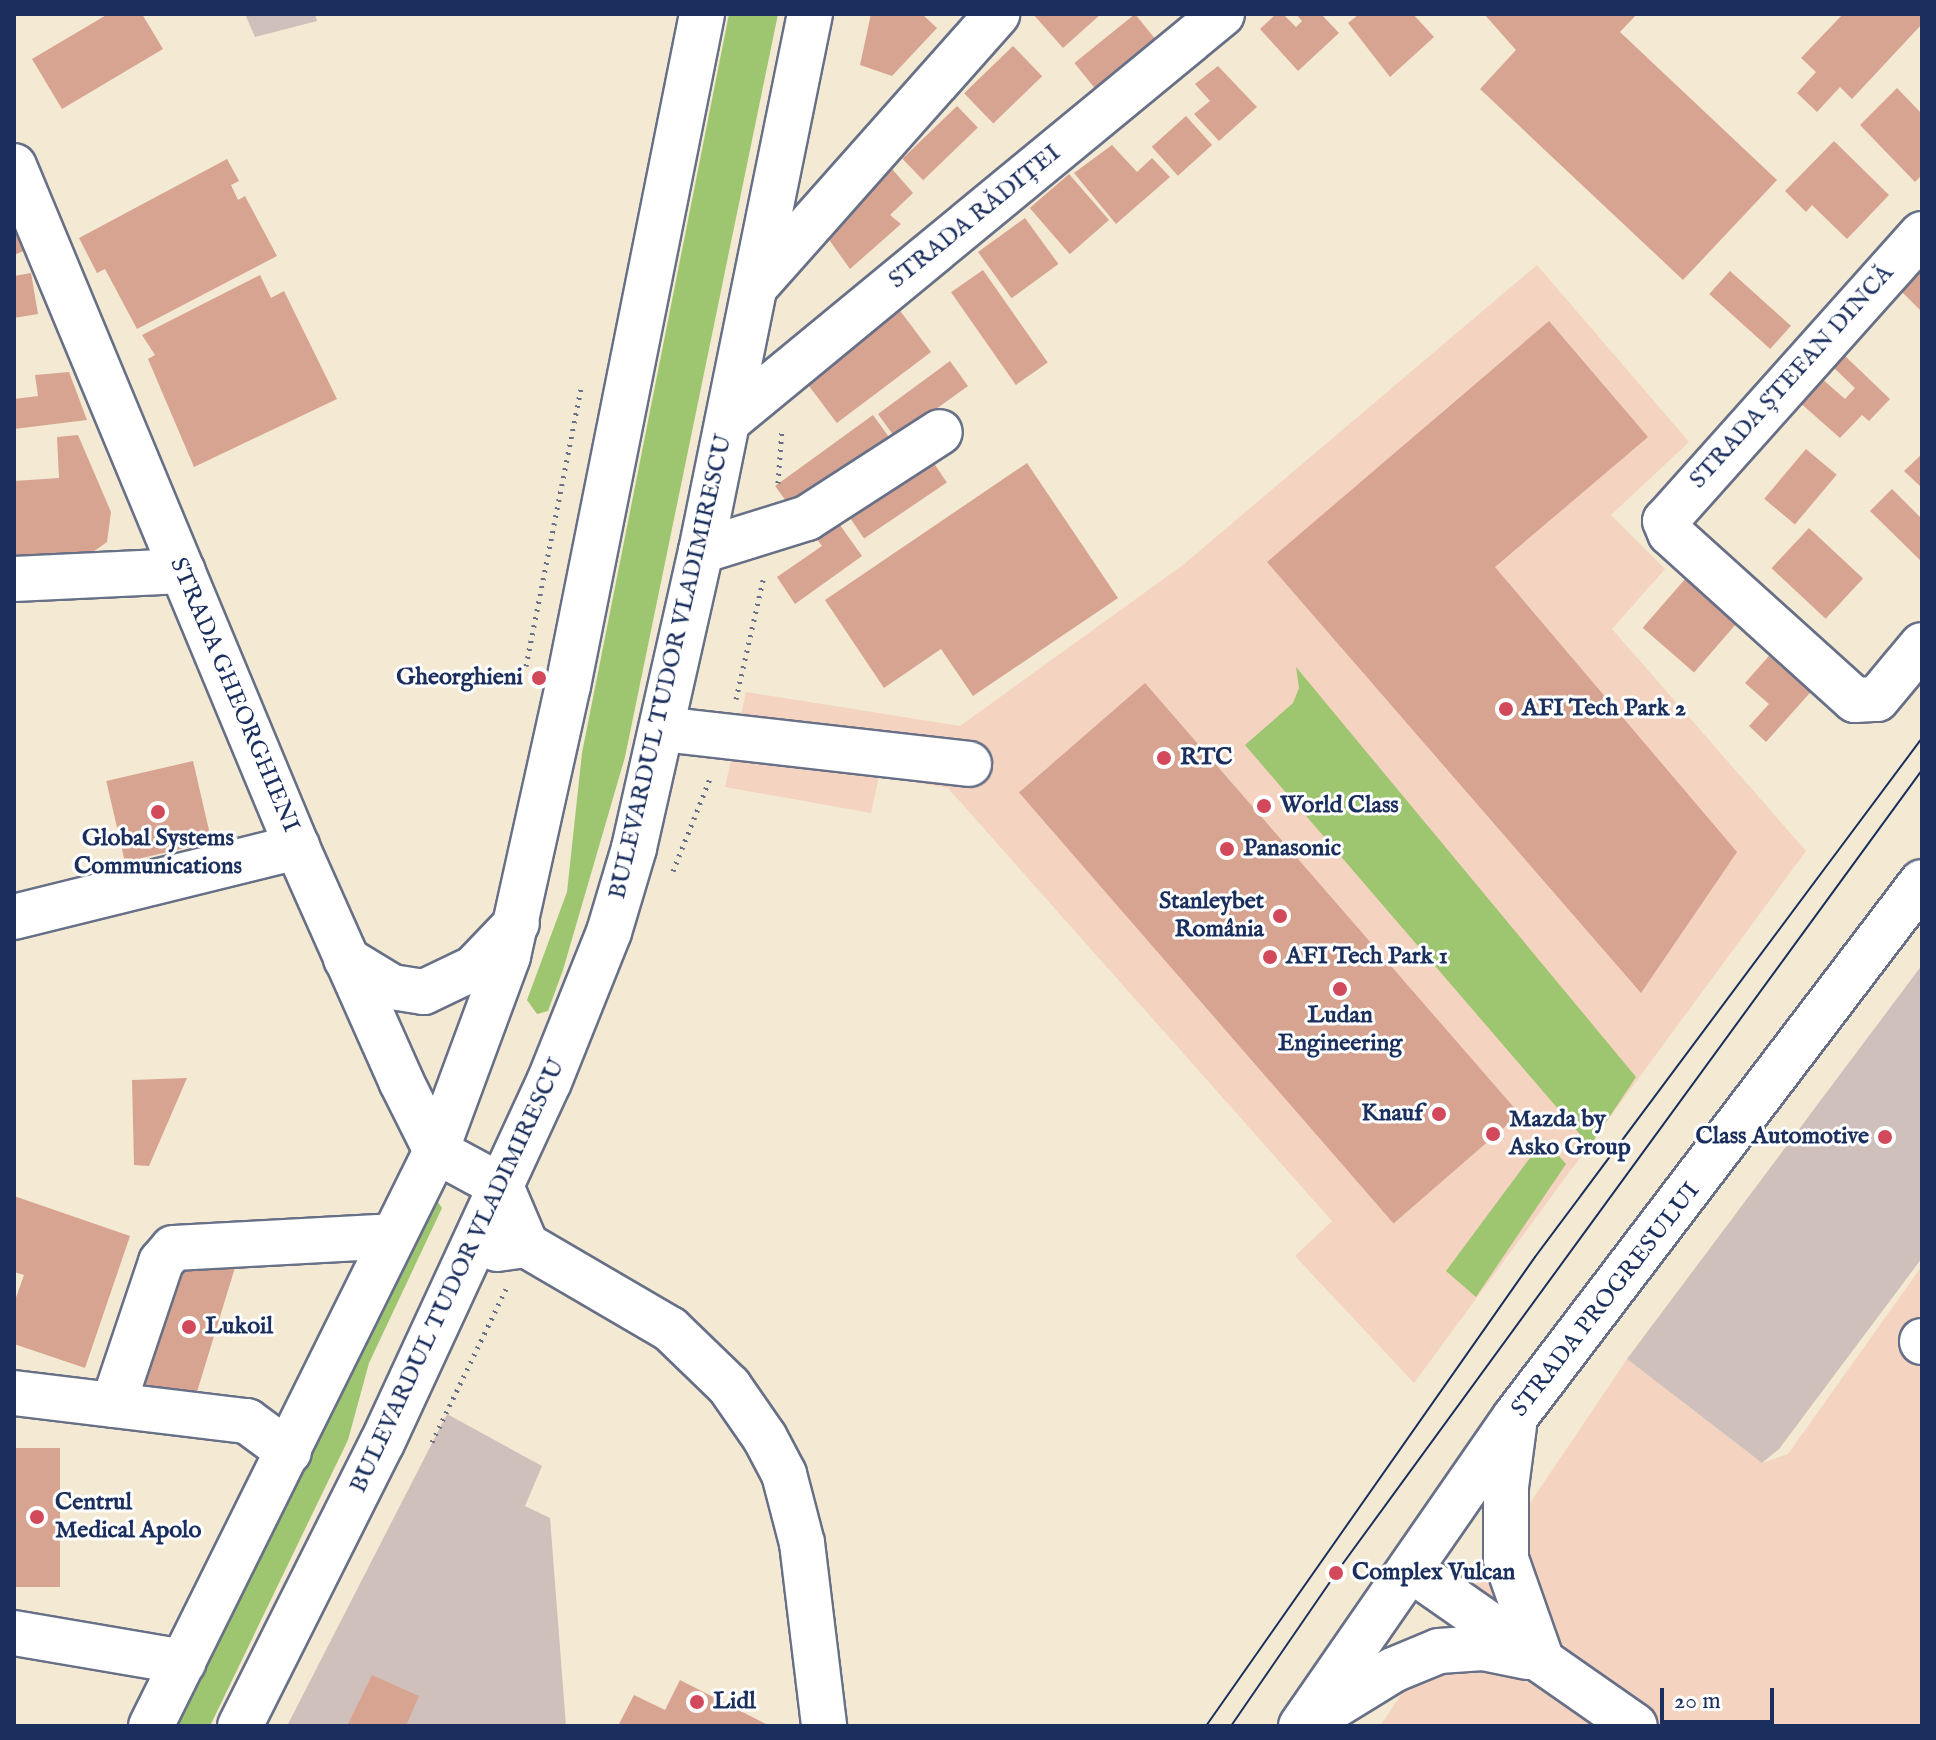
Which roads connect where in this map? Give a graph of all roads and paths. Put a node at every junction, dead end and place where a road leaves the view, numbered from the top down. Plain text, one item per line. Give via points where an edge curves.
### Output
1 (702, 14) edge
2 (810, 14) edge
3 (997, 14) edge
4 (1222, 14) edge
5 (783, 148) junction
6 (14, 166) edge
7 (847, 181) junction
8 (1922, 234) edge
9 (752, 301) junction
10 (808, 355) junction
11 (583, 381) dead end
12 (728, 421) junction
13 (940, 432) dead end
14 (701, 551) junction
15 (183, 571) junction
16 (14, 579) edge
17 (1922, 645) edge
18 (525, 671) dead end
19 (662, 729) junction
20 (969, 764) dead end
21 (297, 847) junction
22 (1922, 882) edge
23 (14, 917) edge
24 (517, 923) junction
25 (346, 959) junction
26 (436, 1151) junction
27 (501, 1186) junction
28 (393, 1236) junction
29 (526, 1245) junction
30 (471, 1253) junction
31 (14, 1393) edge
32 (113, 1405) junction
33 (1515, 1417) junction
34 (289, 1452) junction
35 (1410, 1569) junction
36 (14, 1633) edge
37 (1542, 1661) junction
38 (184, 1662) junction
39 (824, 1723) edge
40 (151, 1726) edge
41 (240, 1726) edge
42 (1301, 1726) edge
43 (1635, 1726) edge

1 - 24 main road
2 - 5 main road, BULEVARDUL TUDOR VLADIMIRESCU
3 - 7 main road
4 - 10 main road, STRADA RĂDIȚEI
5 - 7 main road via 797,187 813,193
5 - 9 main road, BULEVARDUL TUDOR VLADIMIRESCU
6 - 15 main road, STRADA GHEORGHIENI
7 - 9 main road
8 - 17 main road, STRADA ȘTEFAN DINCĂ via 1665,521 1670,533 1855,700 1877,699
9 - 10 main road via 754,335 773,356
9 - 12 main road, BULEVARDUL TUDOR VLADIMIRESCU
10 - 12 main road, STRADA RĂDIȚEI
11 - 18 path
12 - 14 main road, BULEVARDUL TUDOR VLADIMIRESCU
13 - 14 main road via 807,518
14 - 19 main road, BULEVARDUL TUDOR VLADIMIRESCU
15 - 16 main road
15 - 21 main road, STRADA GHEORGHIENI
19 - 20 main road
19 - 27 main road, BULEVARDUL TUDOR VLADIMIRESCU via 609,932
21 - 23 main road
21 - 25 main road, STRADA GHEORGHIENI
22 - 33 main road, STRADA PROGRESULUI
24 - 25 main road via 474,968 424,992 392,987
24 - 26 main road
25 - 26 main road, STRADA GHEORGHIENI
26 - 27 main road
26 - 28 main road
27 - 29 main road
27 - 30 main road, BULEVARDUL TUDOR VLADIMIRESCU
28 - 32 main road via 173,1248 161,1262
28 - 34 main road
29 - 30 main road
29 - 39 main road via 670,1329 729,1386 765,1438 784,1474 802,1543
30 - 41 main road, BULEVARDUL TUDOR VLADIMIRESCU
31 - 32 main road
32 - 34 main road via 247,1421
33 - 35 main road, STRADA PROGRESULUI
33 - 37 main road via 1506,1487 1506,1559
34 - 38 main road
35 - 37 main road
35 - 42 main road, STRADA PROGRESULUI
36 - 38 main road
37 - 42 main road via 1483,1648 1439,1651 1393,1670
37 - 43 main road
38 - 40 main road

